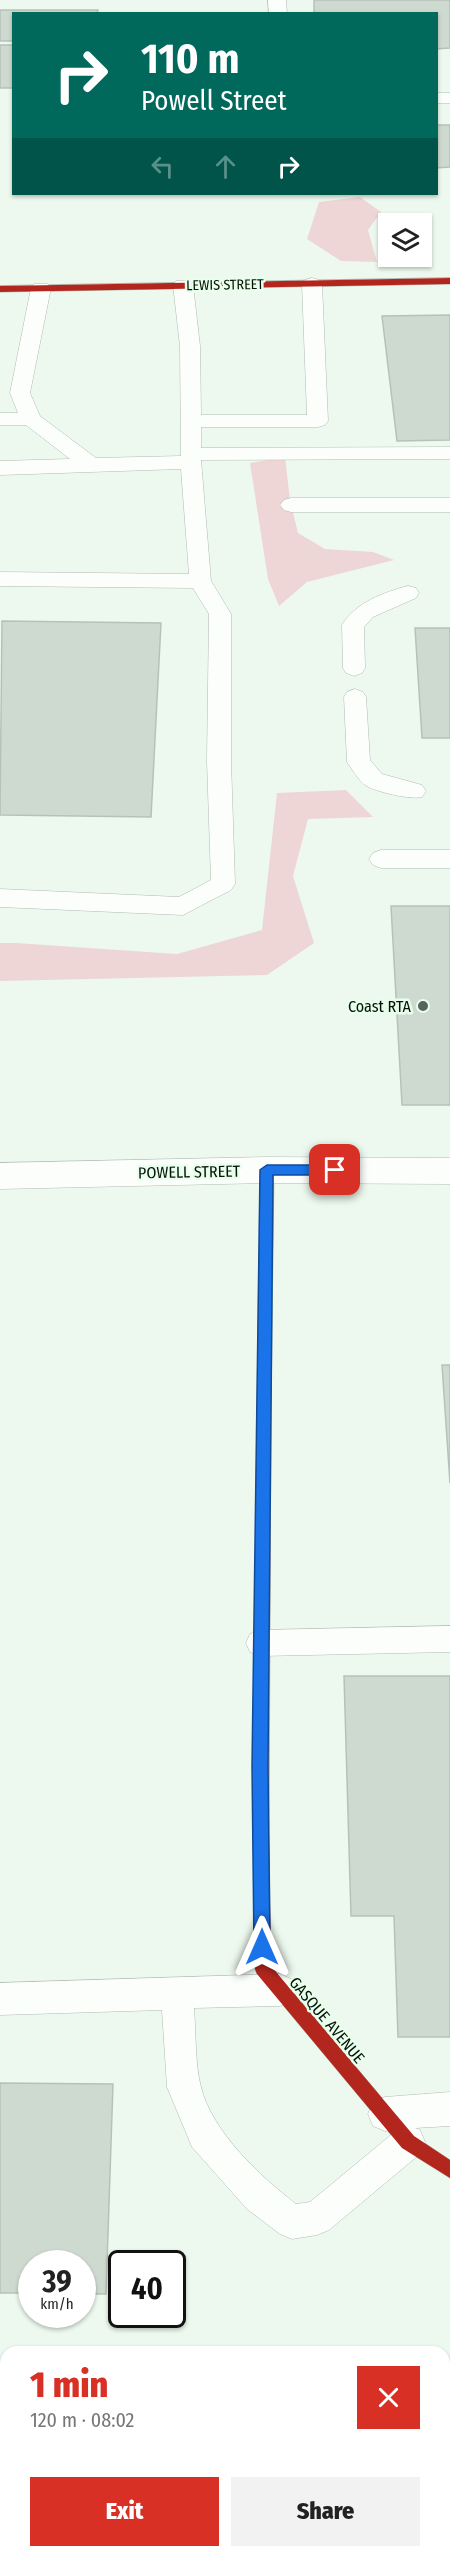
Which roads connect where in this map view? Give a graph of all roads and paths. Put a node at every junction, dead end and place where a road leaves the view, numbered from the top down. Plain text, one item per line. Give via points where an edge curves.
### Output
1 (450, 281) edge
2 (312, 284) junction
3 (183, 285) junction
4 (41, 288) junction
5 (0, 289) edge
6 (0, 419) edge
7 (31, 419) junction
8 (190, 421) junction
9 (450, 453) edge
10 (191, 458) junction
11 (91, 465) junction
12 (0, 468) edge
13 (291, 505) dead end
14 (450, 505) edge
15 (0, 579) edge
16 (200, 581) junction
17 (408, 593) dead end
18 (354, 668) dead end
19 (355, 697) dead end
20 (414, 791) dead end
21 (381, 859) dead end
22 (450, 859) edge
23 (0, 898) edge
24 (267, 1170) junction
25 (450, 1171) edge
26 (0, 1176) edge
27 (450, 1639) edge
28 (261, 1643) junction
29 (280, 1990) junction
30 (177, 1993) junction
31 (0, 1999) edge
32 (450, 2109) edge
33 (385, 2114) junction
34 (408, 2142) junction
35 (450, 2170) edge

1 - 2 street, LEWIS STREET
2 - 3 street, LEWIS STREET
2 - 8 lane via 318,421
3 - 4 street, LEWIS STREET
3 - 8 lane via 190,346
4 - 5 street, LEWIS STREET
4 - 7 lane via 20,393
6 - 7 lane
7 - 11 lane
8 - 10 lane
9 - 10 lane
10 - 11 lane
10 - 16 lane
11 - 12 lane
13 - 14 lane
15 - 16 lane
16 - 23 lane via 220,614 223,884 183,906
17 - 18 lane via 365,612 353,625
19 - 20 lane via 359,762 374,780
21 - 22 lane
24 - 25 street, POWELL STREET
24 - 26 street, POWELL STREET
24 - 28 street, GASQUE AVENUE
27 - 28 lane
28 - 29 street, GASQUE AVENUE via 262,1969
29 - 30 lane
29 - 33 street, GASQUE AVENUE
30 - 31 lane
30 - 34 lane via 184,2087 204,2135 259,2197 291,2222 317,2218
32 - 33 lane
33 - 34 street, GASQUE AVENUE
34 - 35 street, GASQUE AVENUE

